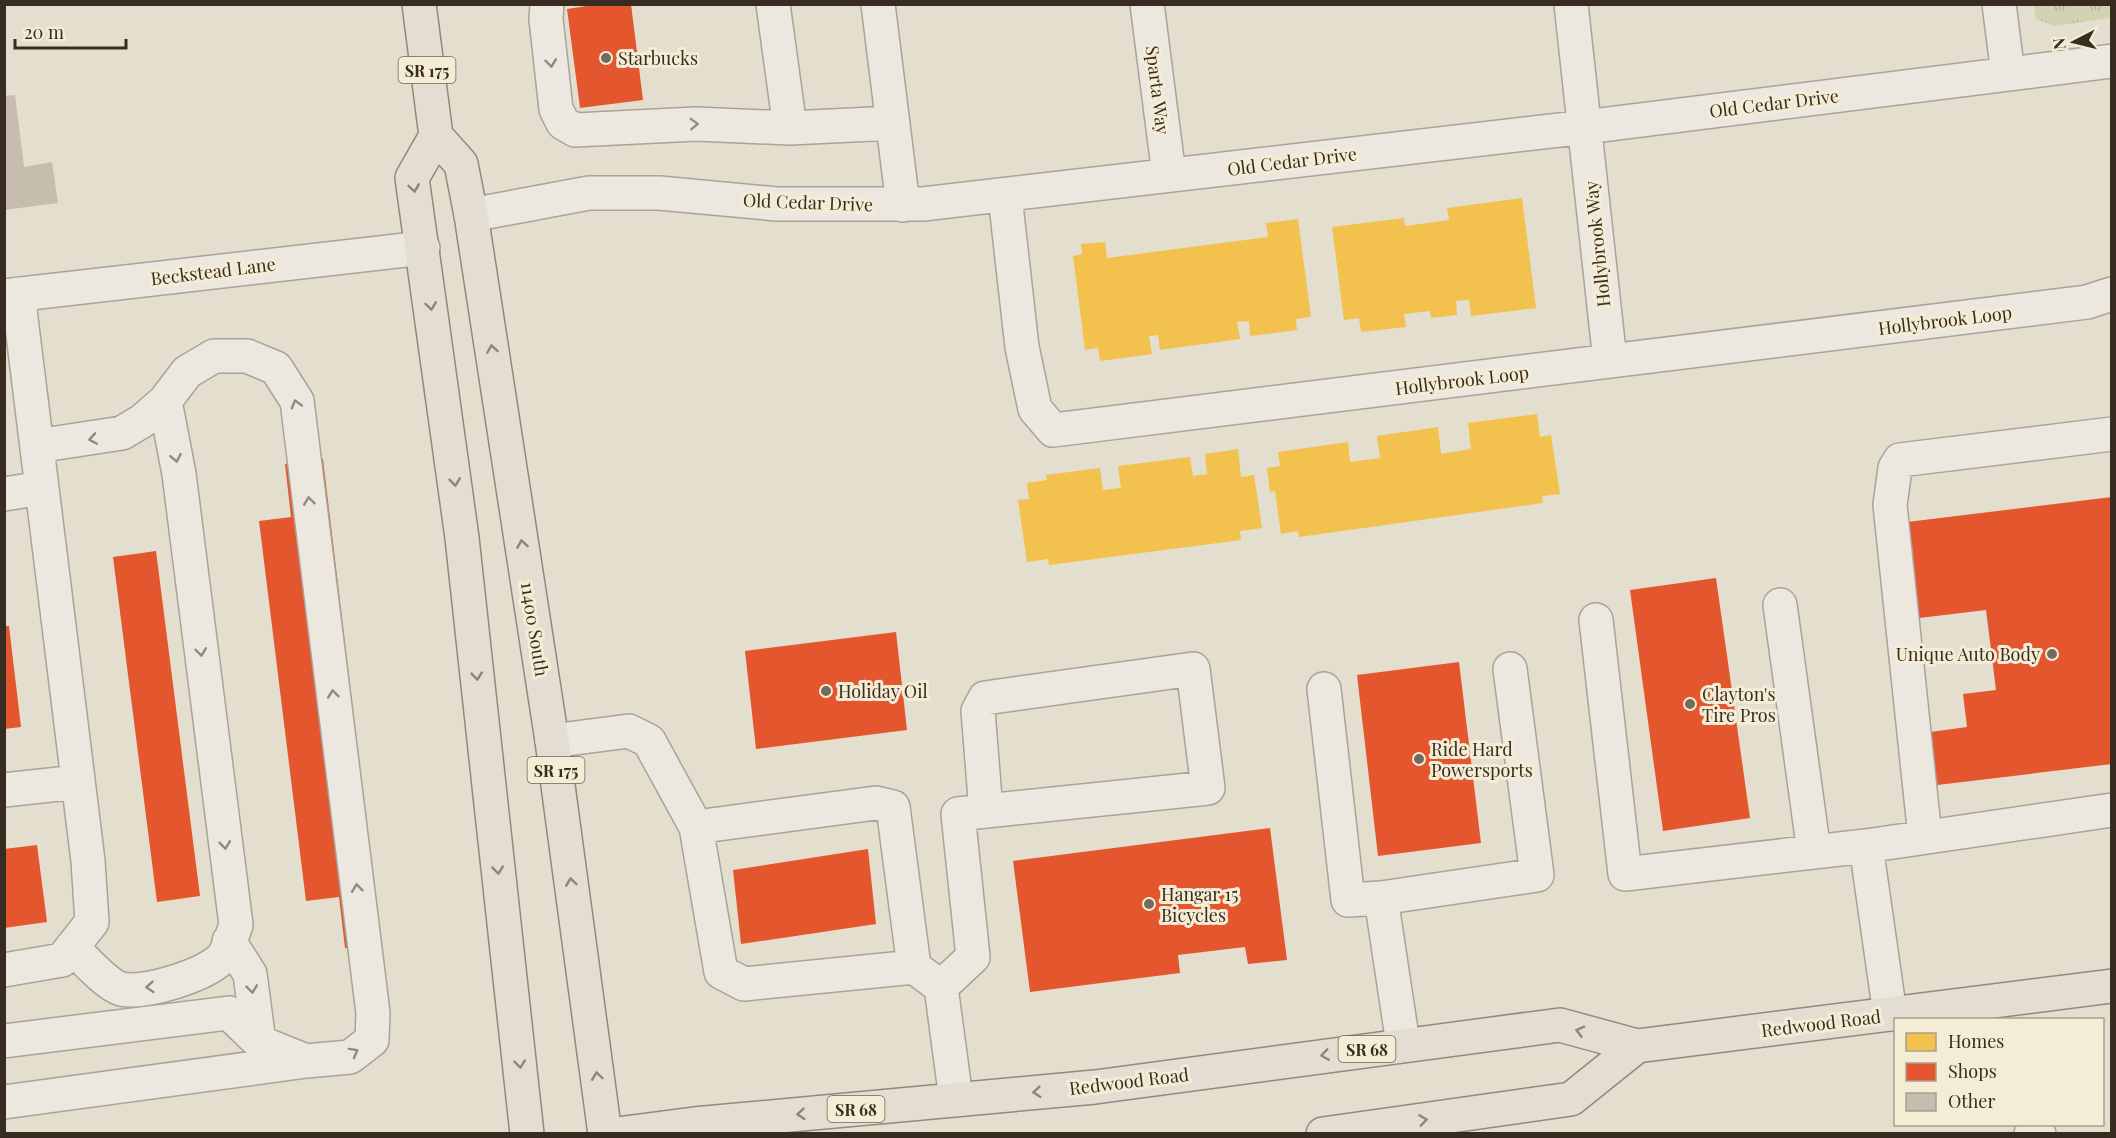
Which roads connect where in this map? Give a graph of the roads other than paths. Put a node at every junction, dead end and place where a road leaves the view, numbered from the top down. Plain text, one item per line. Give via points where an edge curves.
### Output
1 (419, 4) edge
2 (547, 4) edge
3 (773, 4) edge
4 (878, 4) edge
5 (1147, 4) edge
6 (1571, 4) edge
7 (2000, 4) edge
8 (2112, 61) edge
9 (2008, 74) junction
10 (893, 123) junction
11 (790, 128) junction
12 (1585, 128) junction
13 (436, 136) junction
14 (1169, 175) junction
15 (1005, 196) junction
16 (903, 204) junction
17 (471, 215) junction
18 (423, 248) junction
19 (2112, 294) edge
20 (11, 295) edge
21 (1610, 362) junction
22 (165, 401) junction
23 (2112, 434) edge
24 (37, 446) junction
25 (42, 488) junction
26 (4, 494) edge
27 (1779, 605) dead end
28 (1596, 620) dead end
29 (1510, 669) dead end
30 (1324, 689) dead end
31 (552, 741) junction
32 (78, 782) junction
33 (4, 790) edge
34 (2112, 810) edge
35 (986, 811) junction
36 (696, 827) junction
37 (1925, 837) junction
38 (1866, 846) junction
39 (1814, 852) junction
40 (1381, 898) junction
41 (229, 941) junction
42 (72, 947) junction
43 (914, 967) junction
44 (4, 970) edge
45 (2112, 986) edge
46 (941, 987) junction
47 (1890, 1014) junction
48 (4, 1041) edge
49 (261, 1041) junction
50 (1403, 1044) junction
51 (1637, 1046) junction
52 (4, 1061) edge
53 (306, 1061) junction
54 (4, 1083) edge
55 (956, 1099) junction
56 (4, 1102) edge
57 (527, 1134) edge
58 (605, 1134) edge
59 (617, 1134) edge
60 (1323, 1134) edge
61 (2031, 1134) edge
62 (2039, 1134) edge

1 - 13 main road, SR 175
2 -> 11 street via 556,109 563,123 575,129 696,124
3 - 11 street
4 - 10 street
5 - 14 street, Sparta Way
6 - 12 street, Hollybrook Way
7 - 9 street
8 - 9 street, Old Cedar Drive
9 - 12 street, Old Cedar Drive
10 - 11 street
10 - 16 street
12 - 14 street, Old Cedar Drive
12 - 21 street, Hollybrook Way
13 - 17 main road, 11400 South / SR 175 via 461,164
13 -> 18 main road via 412,178
14 - 15 street, Old Cedar Drive
15 - 16 street, Old Cedar Drive
15 - 21 street, Hollybrook Loop via 1022,347 1035,409 1053,430
16 - 17 street, Old Cedar Drive via 777,204 658,193 589,193
31 -> 17 main road, 11400 South / SR 175
18 - 20 street, Beckstead Lane
18 -> 57 main road via 462,538
19 - 21 street, Hollybrook Loop via 2087,302
20 - 24 street
22 -> 24 street via 122,433
22 -> 41 street via 179,474 236,925
53 -> 22 street via 350,1057 372,1041 373,1013 297,401 276,368 247,356 214,356 187,372
23 - 37 street via 1900,460 1895,468 1890,505
24 - 25 street
25 - 26 street
25 - 32 street
27 - 39 street
28 - 39 street via 1625,874
29 - 40 street via 1538,875
30 - 40 street via 1348,900
31 - 36 street via 628,731 649,741
58 -> 31 main road, 11400 South / SR 175
32 - 33 street
32 - 42 street via 92,922
34 - 37 street
35 - 35 street via 978,711 985,698 1193,669 1208,788
35 - 46 street via 958,814 973,957
36 - 43 street via 721,972 744,984
36 - 43 street via 876,803 893,807
37 - 38 street
38 - 39 street
38 - 47 street
40 - 50 street
41 -> 42 street via 222,958 193,977 159,986 120,988
41 -> 49 street via 250,974
42 - 44 street via 62,960
43 - 46 street
45 - 47 main road, Redwood Road / SR 68
46 - 55 street
47 - 51 main road, Redwood Road / SR 68
48 - 49 street via 229,1013
49 - 52 street
49 - 53 street
49 - 54 street
51 -> 50 main road, Redwood Road / SR 68 via 1560,1025
50 -> 55 main road, Redwood Road / SR 68 via 1095,1087
60 -> 51 main road via 1571,1099
53 - 56 street
55 -> 59 main road, Redwood Road / SR 68
61 - 62 street

